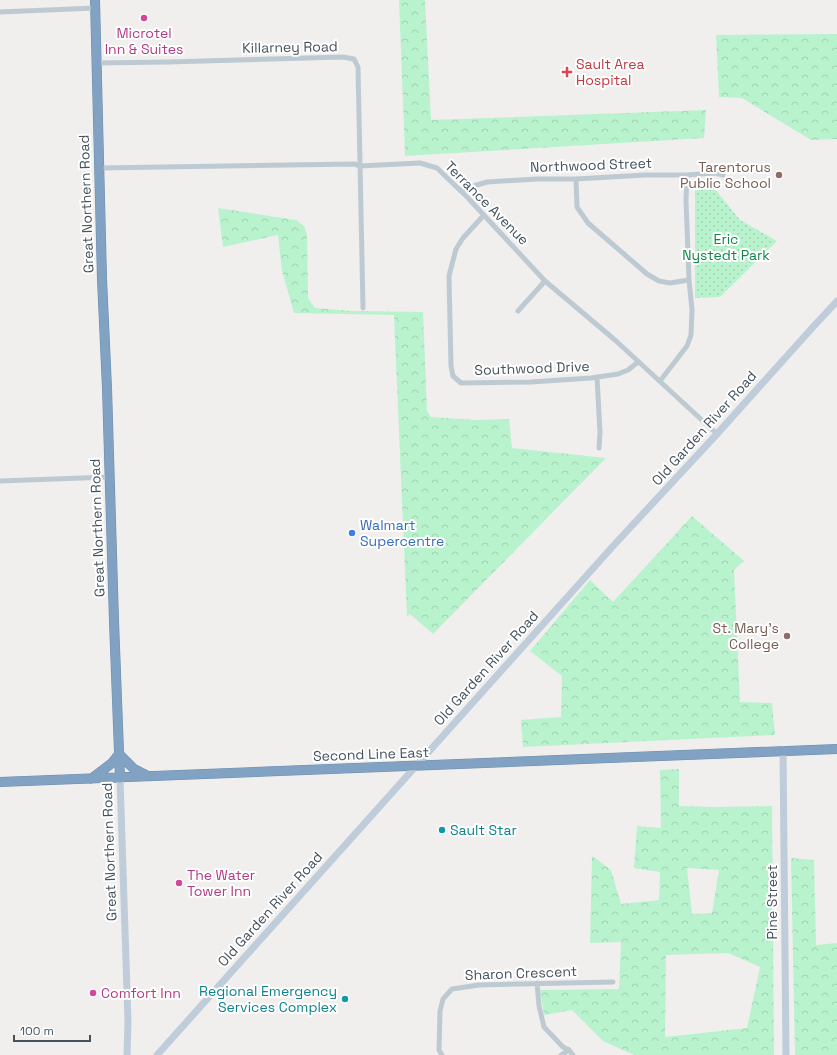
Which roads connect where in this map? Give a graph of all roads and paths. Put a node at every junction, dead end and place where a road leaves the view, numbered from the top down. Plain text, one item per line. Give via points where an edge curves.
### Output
1 (95, 4) edge
2 (0, 12) edge
3 (96, 63) junction
4 (359, 166) junction
5 (100, 168) junction
6 (687, 175) junction
7 (723, 175) dead end
8 (576, 179) junction
9 (460, 190) junction
10 (484, 215) junction
11 (689, 280) junction
12 (545, 281) junction
13 (837, 301) edge
14 (363, 308) dead end
15 (518, 311) dead end
16 (638, 362) junction
17 (597, 377) junction
18 (660, 381) junction
19 (717, 434) junction
20 (599, 448) dead end
21 (109, 477) junction
22 (0, 481) edge
23 (833, 750) edge
24 (784, 751) junction
25 (119, 754) junction
26 (415, 766) junction
27 (149, 777) junction
28 (120, 778) junction
29 (91, 779) junction
30 (0, 782) edge
31 (613, 982) dead end
32 (537, 983) junction
33 (569, 1050) junction
34 (127, 1055) edge
35 (157, 1055) edge
36 (442, 1055) edge
37 (561, 1055) edge
38 (573, 1055) edge
39 (786, 1055) edge

1 - 2 street
1 - 3 highway, Great Northern Road
3 - 4 street, Killarney Road via 343,57 354,59 358,67
3 - 5 highway, Great Northern Road
4 - 5 street, Terrance Avenue via 355,164
4 - 9 street, Terrance Avenue via 420,164 437,168
4 - 14 street, Killarney Road
5 - 21 highway, Great Northern Road
6 - 7 street, Northwood Street
6 - 8 street, Northwood Street
6 - 11 street
8 - 9 street, Northwood Street via 487,182
8 - 11 street via 577,207 588,223 647,274 659,281 670,283
9 - 10 street, Terrance Avenue
10 - 12 street, Terrance Avenue
10 - 17 street, Southwood Drive via 459,243 449,276 453,376 461,383 531,382
11 - 18 street via 691,335 687,346
12 - 15 street
12 - 16 street, Terrance Avenue
13 - 19 main road, Old Garden River Road
16 - 17 street, Southwood Drive via 618,374
16 - 18 street, Terrance Avenue
17 - 20 street
18 - 19 street, Terrance Avenue
19 - 26 main road, Old Garden River Road
21 - 22 street
21 - 25 highway, Great Northern Road
23 - 24 highway, Second Line East
24 - 26 highway, Second Line East
24 - 39 main road, Pine Street
25 - 27 highway via 134,769
25 - 28 highway, Great Northern Road
25 - 29 highway via 112,763
26 - 27 highway, Second Line East
26 - 35 main road, Old Garden River Road
27 - 28 highway, Second Line East
28 - 29 highway, Second Line East
28 - 34 main road, Great Northern Road
29 - 30 highway, Second Line East
31 - 32 street, Sharon Crescent
32 - 33 street via 544,1027
32 - 36 street, Sharon Crescent via 479,985 452,989 443,999 440,1011
33 - 37 street
33 - 38 street

